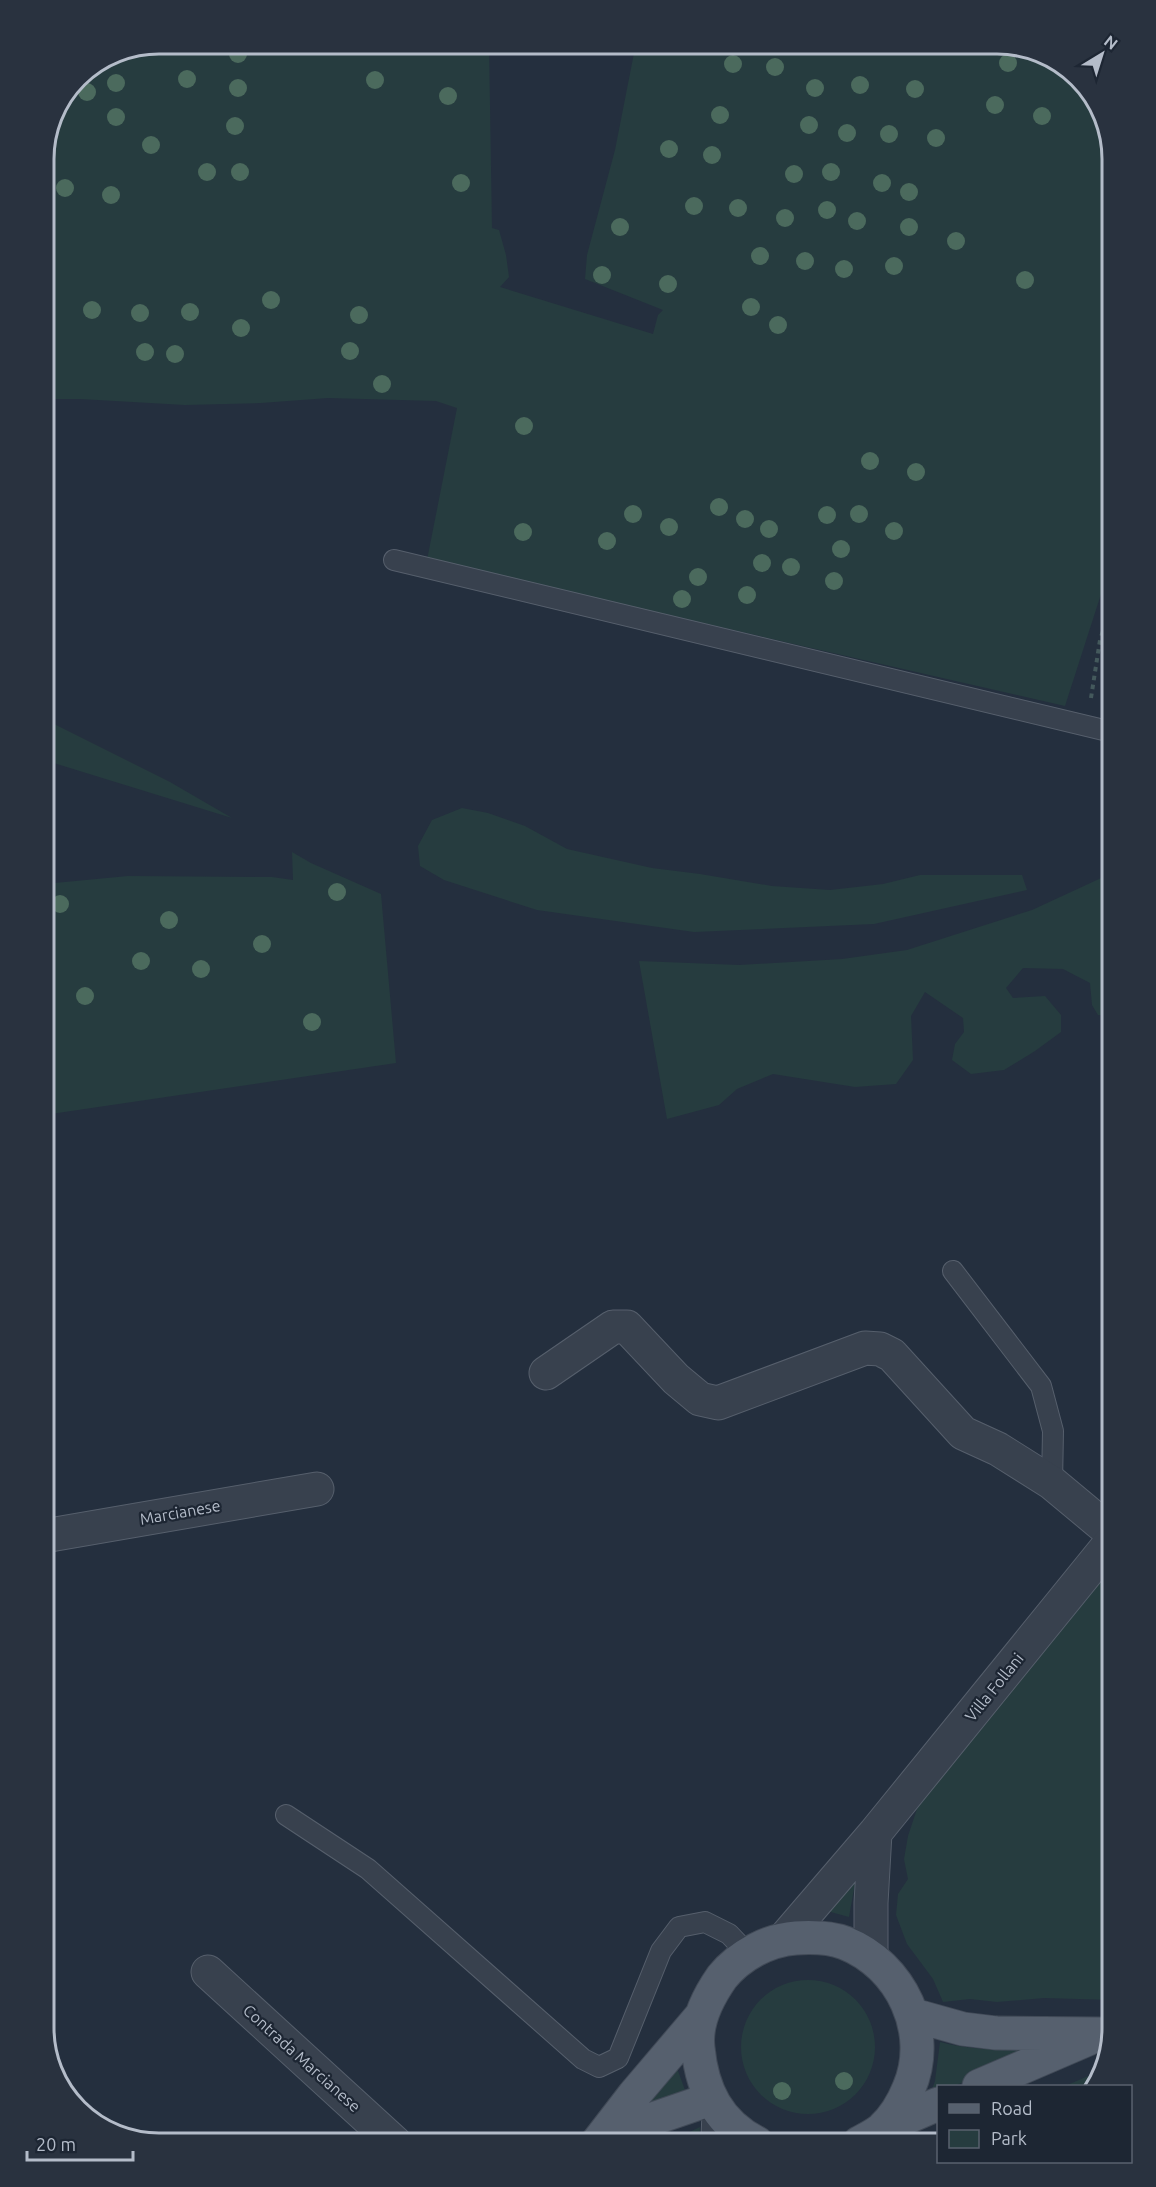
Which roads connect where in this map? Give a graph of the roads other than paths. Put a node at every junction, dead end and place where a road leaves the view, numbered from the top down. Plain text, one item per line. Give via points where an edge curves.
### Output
1 (394, 560) dead end
2 (1102, 729) edge
3 (953, 1271) dead end
4 (546, 1373) dead end
5 (1052, 1483) junction
6 (317, 1489) dead end
7 (1102, 1524) edge
8 (54, 1534) edge
9 (1102, 1555) edge
10 (286, 1815) dead end
11 (876, 1833) junction
12 (784, 1939) junction
13 (748, 1954) junction
14 (872, 1957) junction
15 (208, 1972) dead end
16 (913, 2014) junction
17 (702, 2015) junction
18 (1102, 2032) edge
19 (1102, 2034) edge
20 (982, 2085) edge
21 (937, 2105) edge
22 (715, 2118) edge
23 (384, 2133) edge
24 (605, 2133) edge
25 (626, 2133) edge
26 (738, 2133) edge
27 (873, 2133) edge
28 (876, 2133) edge

1 - 2 lane
3 - 5 lane via 1041,1386 1053,1431
4 - 5 street via 613,1327 627,1327 700,1399 718,1402 865,1348 880,1349 892,1355 963,1433 998,1449
5 - 7 street
6 - 8 street, Marcianese
9 - 11 street, Villa Follani
10 - 13 lane via 368,1869 583,2059 599,2067 618,2058 661,1951 679,1928 705,1922 729,1934
11 - 12 street, Villa Follani
11 - 14 street
12 - 13 main road
12 - 14 main road via 815,1936 845,1943
13 - 17 main road via 728,1970 712,1991
14 - 16 main road via 897,1983
15 - 23 street, Contrada Marcianese
16 - 18 main road via 985,2032
16 - 27 main road via 918,2045 914,2076 902,2105
17 - 22 main road via 697,2044 700,2072
17 - 24 main road
19 - 20 main road
21 - 28 main road
22 - 25 main road via 644,2122
22 - 26 main road

